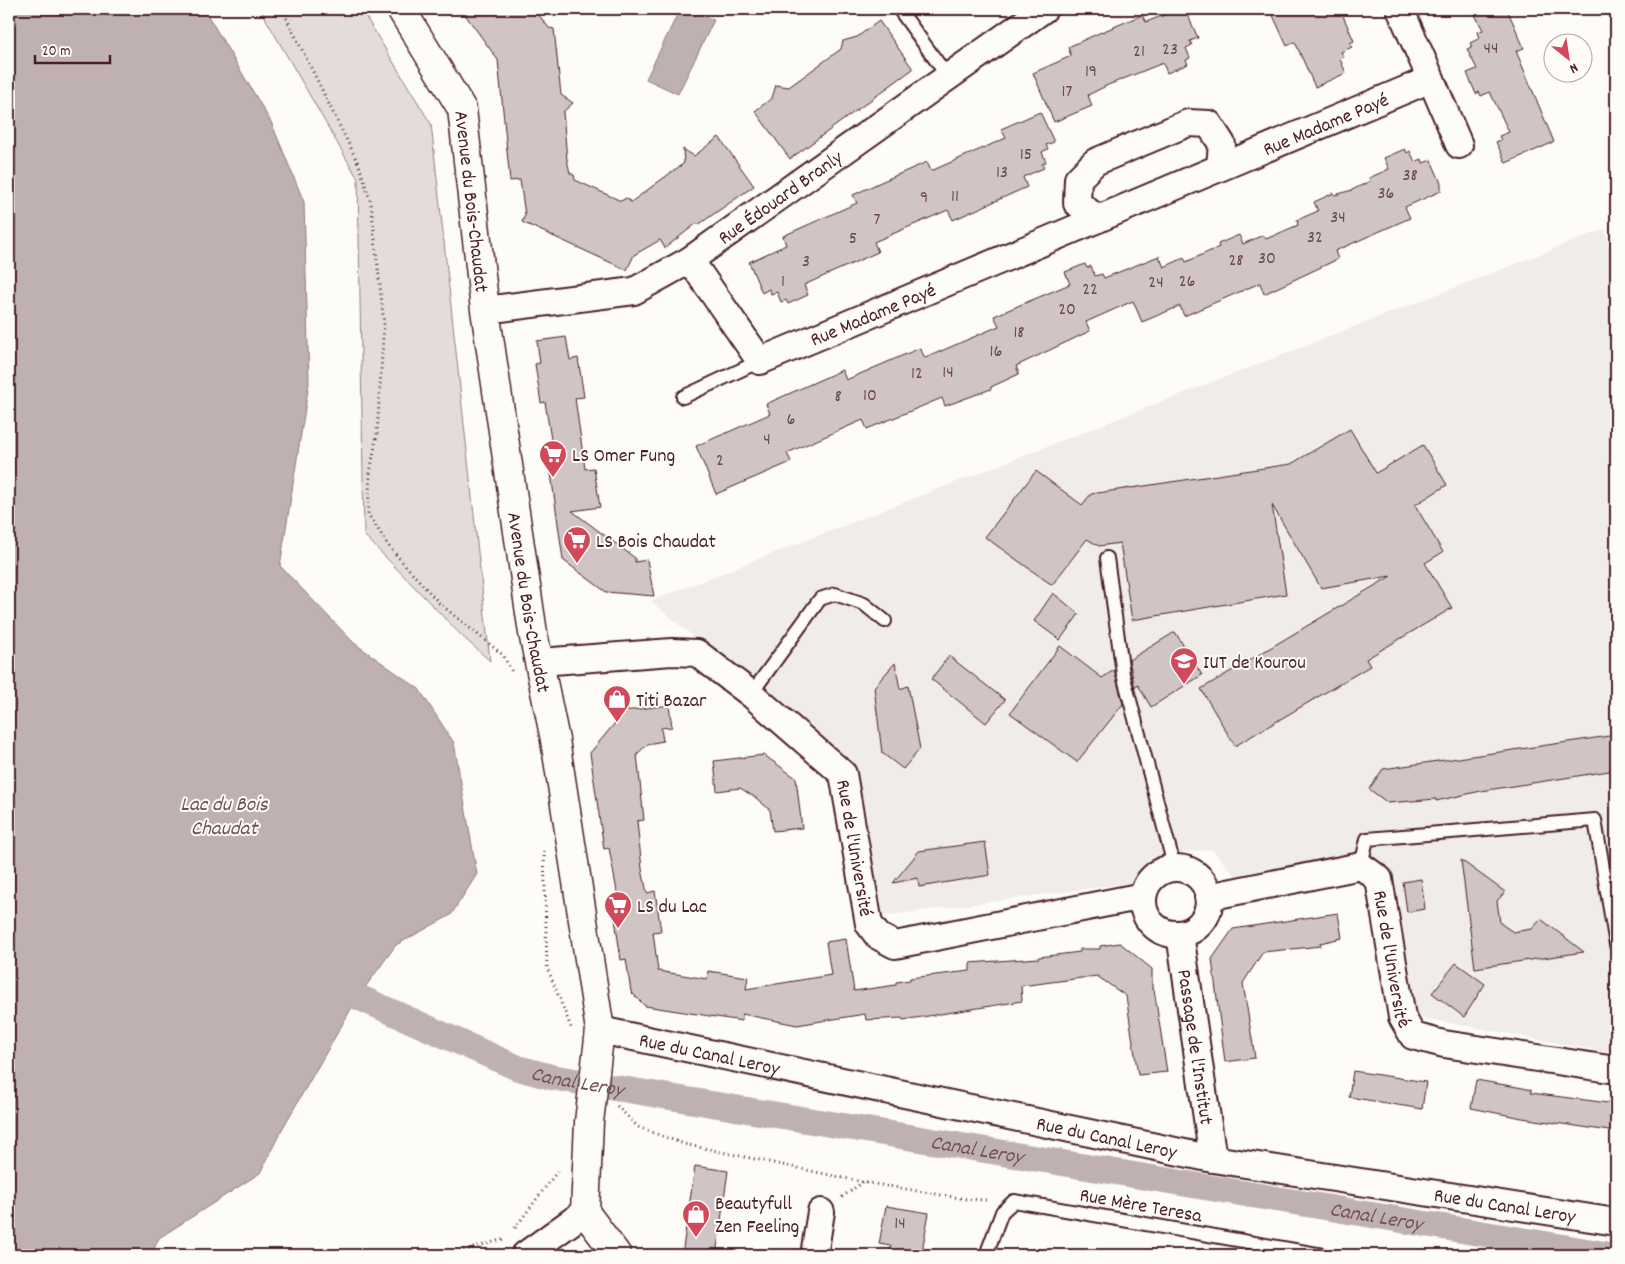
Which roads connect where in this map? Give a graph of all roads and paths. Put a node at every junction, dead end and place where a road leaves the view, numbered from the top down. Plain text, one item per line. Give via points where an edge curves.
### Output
1 (282, 9) edge
2 (401, 9) edge
3 (900, 9) edge
4 (1044, 9) edge
5 (1400, 9) edge
6 (948, 76) junction
7 (1431, 79) junction
8 (1459, 145) dead end
9 (1220, 168) junction
10 (1098, 219) junction
11 (690, 260) junction
12 (485, 310) junction
13 (760, 361) junction
14 (683, 397) dead end
15 (1107, 558) dead end
16 (885, 621) dead end
17 (540, 662) junction
18 (514, 677) dead end
19 (750, 694) junction
20 (544, 849) dead end
21 (1361, 866) junction
22 (1170, 868) junction
23 (1143, 896) junction
24 (1208, 897) junction
25 (1180, 934) junction
26 (1616, 945) edge
27 (600, 1030) junction
28 (573, 1032) dead end
29 (1616, 1070) edge
30 (589, 1122) junction
31 (1213, 1159) junction
32 (560, 1163) dead end
33 (1014, 1201) junction
34 (585, 1212) junction
35 (821, 1212) dead end
36 (1616, 1222) edge
37 (513, 1231) dead end
38 (516, 1247) edge
39 (449, 1255) edge
40 (617, 1255) edge
41 (814, 1255) edge
42 (986, 1255) edge
43 (1323, 1255) edge

1 - 18 path via 359,165 371,203 384,323 368,514 390,548 439,602 503,655
2 - 12 street, Avenue du Bois-Chaudat via 462,109
3 - 6 lane
4 - 6 street, Rue Édouard Branly
5 - 7 street
6 - 11 street, Rue Édouard Branly
7 - 8 street
7 - 9 street, Rue Madame Payé
9 - 10 street, Rue Madame Payé
9 - 10 street via 1222,144 1209,124 1188,123 1095,162 1078,179 1077,203
10 - 13 street, Rue Madame Payé
11 - 12 street, Rue Édouard Branly via 634,291
11 - 13 street
12 - 17 street, Avenue du Bois-Chaudat
13 - 14 lane
15 - 22 lane via 1123,674 1171,854
16 - 19 lane via 864,604 835,594 820,599
17 - 19 street, Rue de l'Université via 697,653
17 - 27 street, Avenue du Bois-Chaudat
19 - 23 street, Rue de l'Université via 843,774 869,924 878,936 895,945
20 - 28 path via 548,967
21 - 24 street, Rue de l'Université
21 - 26 lane via 1367,839 1595,820
21 - 29 street, Rue de l'Université via 1379,879 1402,1018 1413,1036 1444,1044
22 - 23 street via 1152,878
22 - 24 street via 1180,868 1196,875
23 - 25 street via 1149,921 1163,931
24 - 25 street via 1207,910 1201,921
25 - 31 street, Passage de l'Institut
27 - 30 street, Avenue du Bois-Chaudat
27 - 31 street, Rue du Canal Leroy
30 - 33 path via 617,1106 638,1127 684,1144 733,1156 966,1199
30 - 34 street, Avenue du Bois-Chaudat
31 - 36 street, Rue du Canal Leroy
32 - 37 path via 558,1172
33 - 42 lane via 1002,1212
33 - 43 lane, Rue Mère Teresa
34 - 38 street
34 - 40 street
35 - 41 street
38 - 39 path

